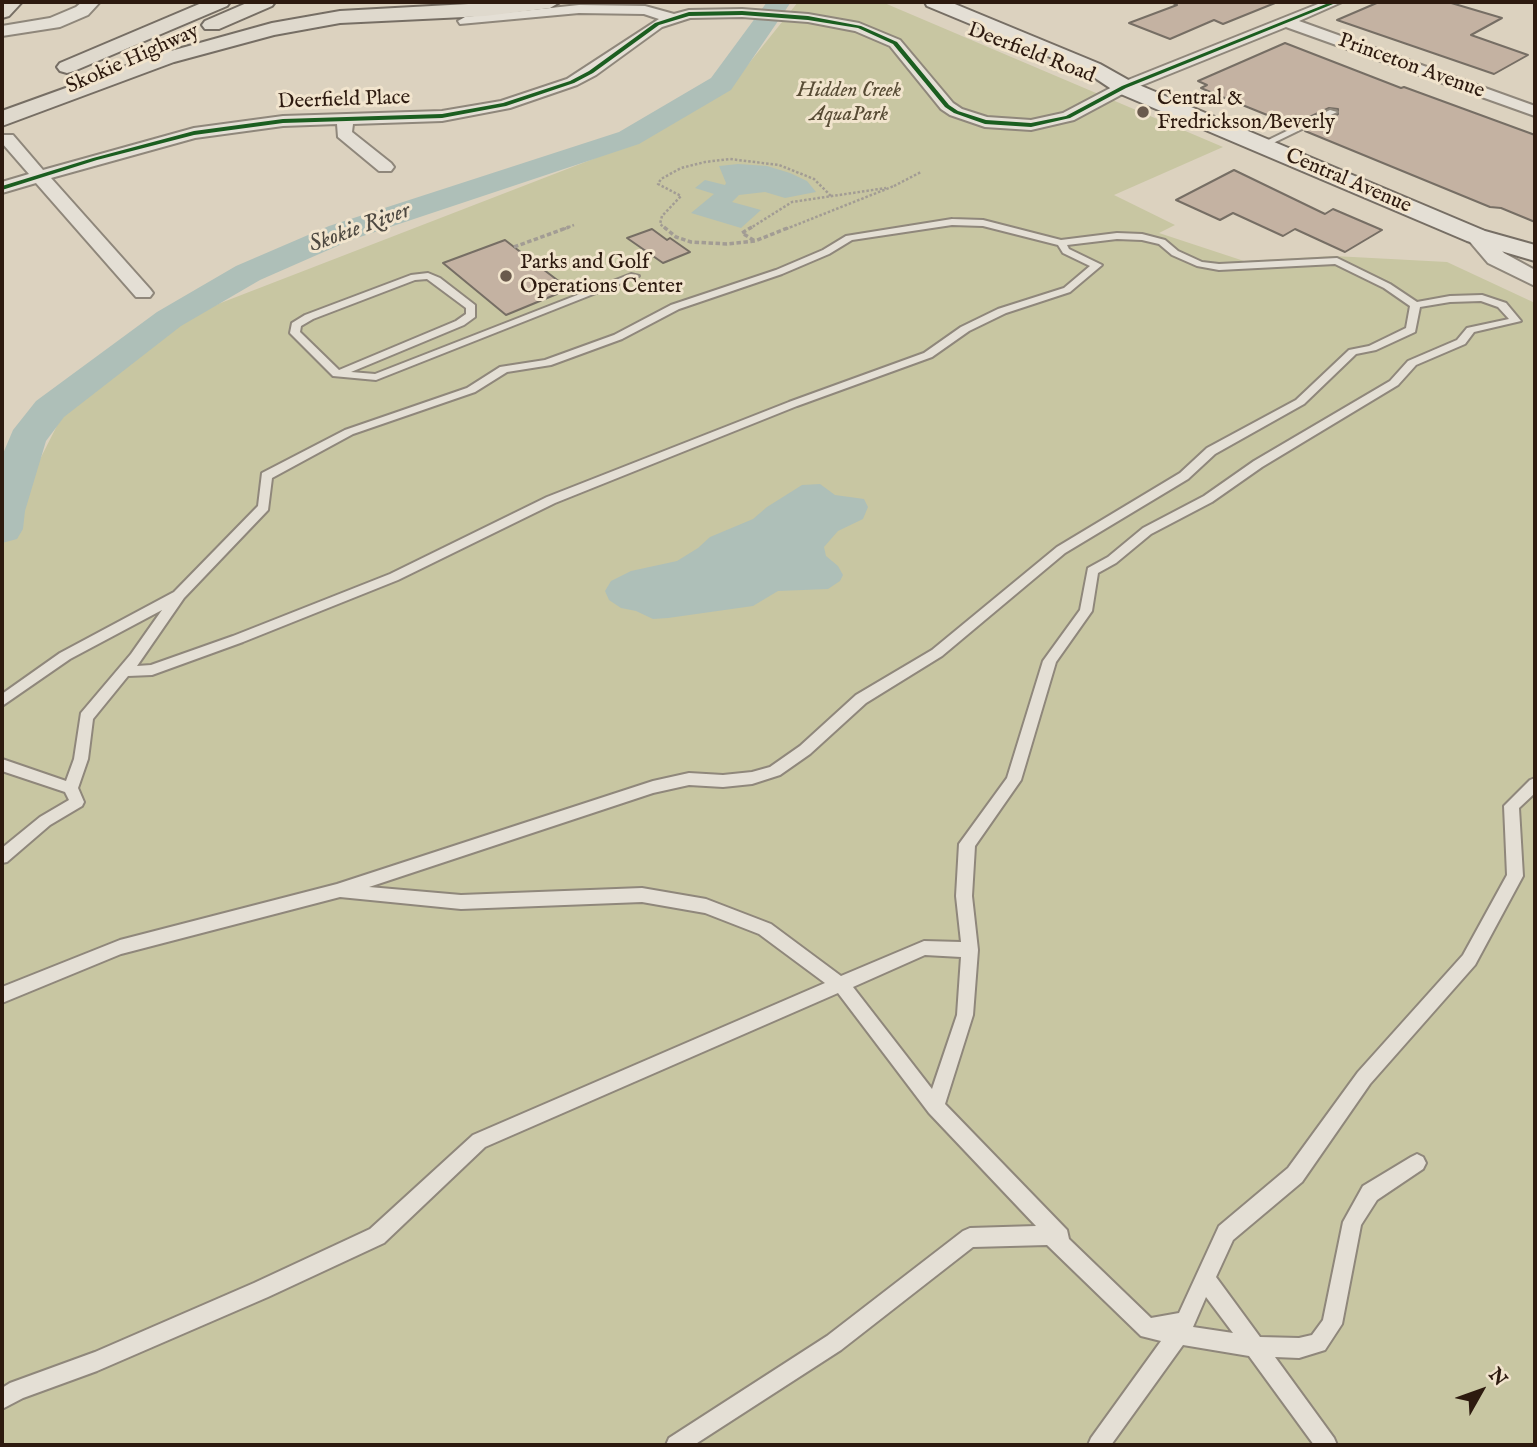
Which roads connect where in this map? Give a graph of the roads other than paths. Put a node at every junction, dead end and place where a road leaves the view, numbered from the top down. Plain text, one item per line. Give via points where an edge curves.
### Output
1 (13, 2) edge
2 (92, 2) edge
3 (220, 2) edge
4 (265, 2) edge
5 (550, 2) edge
6 (1333, 2) edge
7 (2, 4) edge
8 (927, 5) edge
9 (2, 12) edge
10 (672, 18) junction
11 (465, 21) dead end
12 (1287, 22) junction
13 (2, 32) edge
14 (44, 77) dead end
15 (1124, 87) junction
16 (1535, 111) edge
17 (1333, 113) dead end
18 (2, 118) edge
19 (345, 120) junction
20 (7, 139) dead end
21 (1262, 145) junction
22 (385, 167) dead end
23 (41, 176) junction
24 (2, 188) edge
25 (1476, 236) junction
26 (1061, 243) junction
27 (1535, 253) edge
28 (634, 276) dead end
29 (1535, 279) edge
30 (143, 293) dead end
31 (1415, 305) junction
32 (337, 374) junction
33 (179, 595) junction
34 (124, 671) junction
35 (2, 701) edge
36 (2, 765) edge
37 (1535, 784) edge
38 (71, 788) junction
39 (2, 856) edge
40 (337, 891) junction
41 (970, 950) junction
42 (842, 986) junction
43 (2, 995) edge
44 (935, 1107) junction
45 (1417, 1163) dead end
46 (1204, 1278) junction
47 (1148, 1329) junction
48 (1177, 1336) junction
49 (1255, 1347) junction
50 (2, 1399) edge
51 (676, 1445) edge
52 (1098, 1445) edge
53 (1327, 1445) edge

1 - 7 main road
1 - 9 highway
2 - 13 street via 69,18
3 - 14 highway, Skokie Highway
4 - 18 highway, Skokie Highway
5 - 18 highway via 340,17 272,29 167,58
6 - 12 street
8 - 15 main road, Deerfield Road via 1076,76
10 - 11 street via 645,10 579,9
10 - 15 street via 742,13 859,27 895,43 947,106 985,122 1050,122
10 - 19 street, Deerfield Place via 591,72 545,93 465,113
12 - 15 street
12 - 16 street, Princeton Avenue
15 - 21 main road, Central Avenue
17 - 21 lane
19 - 22 street via 344,133
19 - 23 street, Deerfield Place via 268,122 194,133
20 - 23 street
21 - 25 main road, Central Avenue
23 - 24 street, Deerfield Place
23 - 30 street
25 - 27 main road, Central Avenue
25 - 29 street via 1496,258
26 - 31 lane via 1142,237 1163,242 1200,264 1219,267 1337,261
26 - 33 lane via 983,223 952,222 849,238 779,272 675,307 618,337 547,363 504,369 471,390 349,432 266,477 264,507
26 - 34 lane via 1066,251 1097,265 1067,290 1002,311 928,355 551,500 394,577 238,639 152,670
28 - 32 lane via 376,377
31 - 40 lane via 1411,330 1353,352 1300,402 1211,451 1184,476 1061,550 937,653 861,699 775,771 752,778 689,779 653,787
31 - 41 lane via 1482,298 1502,305 1516,321 1471,330 1461,342 1412,363 1394,383 1208,499 1147,531 1092,571 1086,611 1050,661 1014,780 967,844 964,895
32 - 32 lane via 295,333 296,325 414,277 437,280 471,307 471,315 460,323
33 - 34 lane
33 - 35 lane via 65,656
34 - 38 lane via 86,717 81,759
36 - 38 lane
37 - 46 lane via 1511,806 1515,877 1469,960 1364,1077 1295,1175 1226,1233
38 - 39 lane via 77,802
40 - 42 lane via 461,902 642,895 706,906 765,929
40 - 43 lane via 120,947
41 - 42 lane via 924,948
41 - 44 lane via 965,1015
42 - 44 lane
42 - 50 lane via 479,1141 377,1236
44 - 47 lane
45 - 49 lane via 1370,1193 1352,1222 1332,1324 1318,1343 1299,1348
46 - 47 lane via 1185,1322
46 - 49 lane
47 - 48 lane
47 - 51 lane via 1051,1235 970,1238 834,1343
48 - 49 lane
48 - 52 lane
49 - 53 lane

